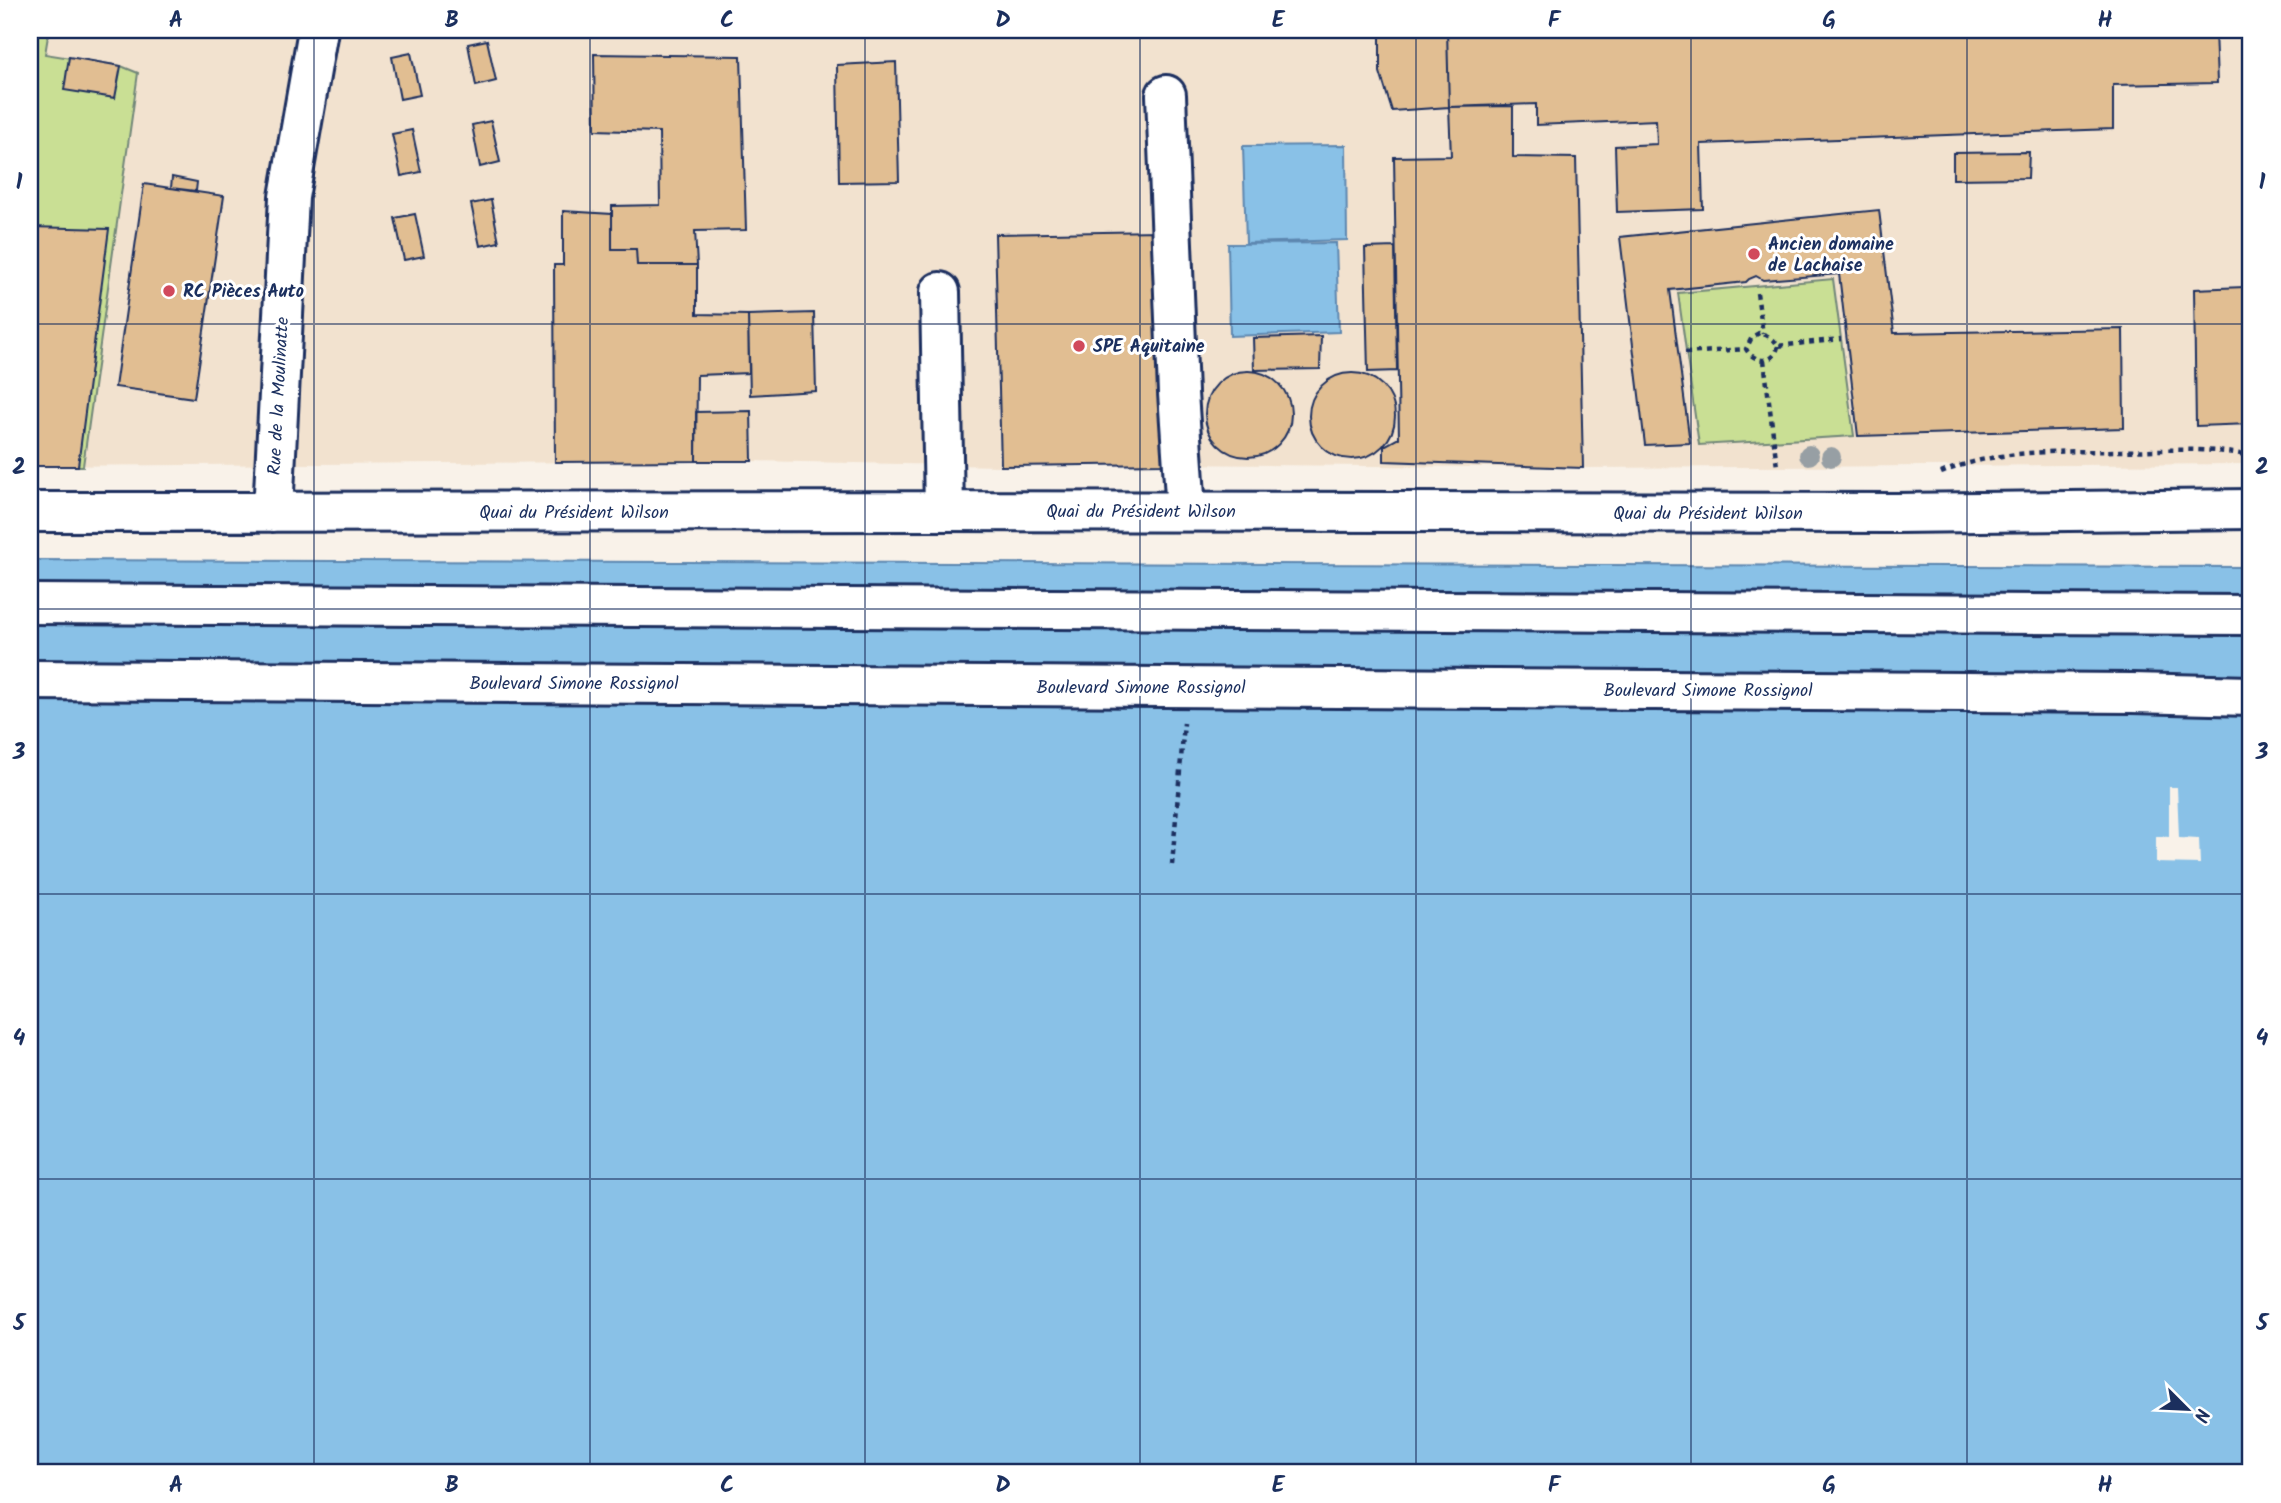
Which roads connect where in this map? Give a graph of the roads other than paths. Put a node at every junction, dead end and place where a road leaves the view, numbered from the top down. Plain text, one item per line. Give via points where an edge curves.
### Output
1 (318, 30) edge
2 (1166, 95) dead end
3 (940, 292) dead end
4 (2251, 509) edge
5 (944, 511) junction
6 (1186, 511) junction
7 (30, 512) edge
8 (273, 512) junction
9 (30, 604) edge
10 (2251, 615) edge
11 (30, 680) edge
12 (2251, 696) edge

1 - 8 main road, Rue de la Moulinatte via 289,197
2 - 6 main road
3 - 5 main road
4 - 6 main road, Quai du Président Wilson
5 - 6 main road, Quai du Président Wilson
5 - 8 main road, Quai du Président Wilson
7 - 8 main road, Quai du Président Wilson
9 - 10 main road
11 - 12 main road, Boulevard Simone Rossignol

